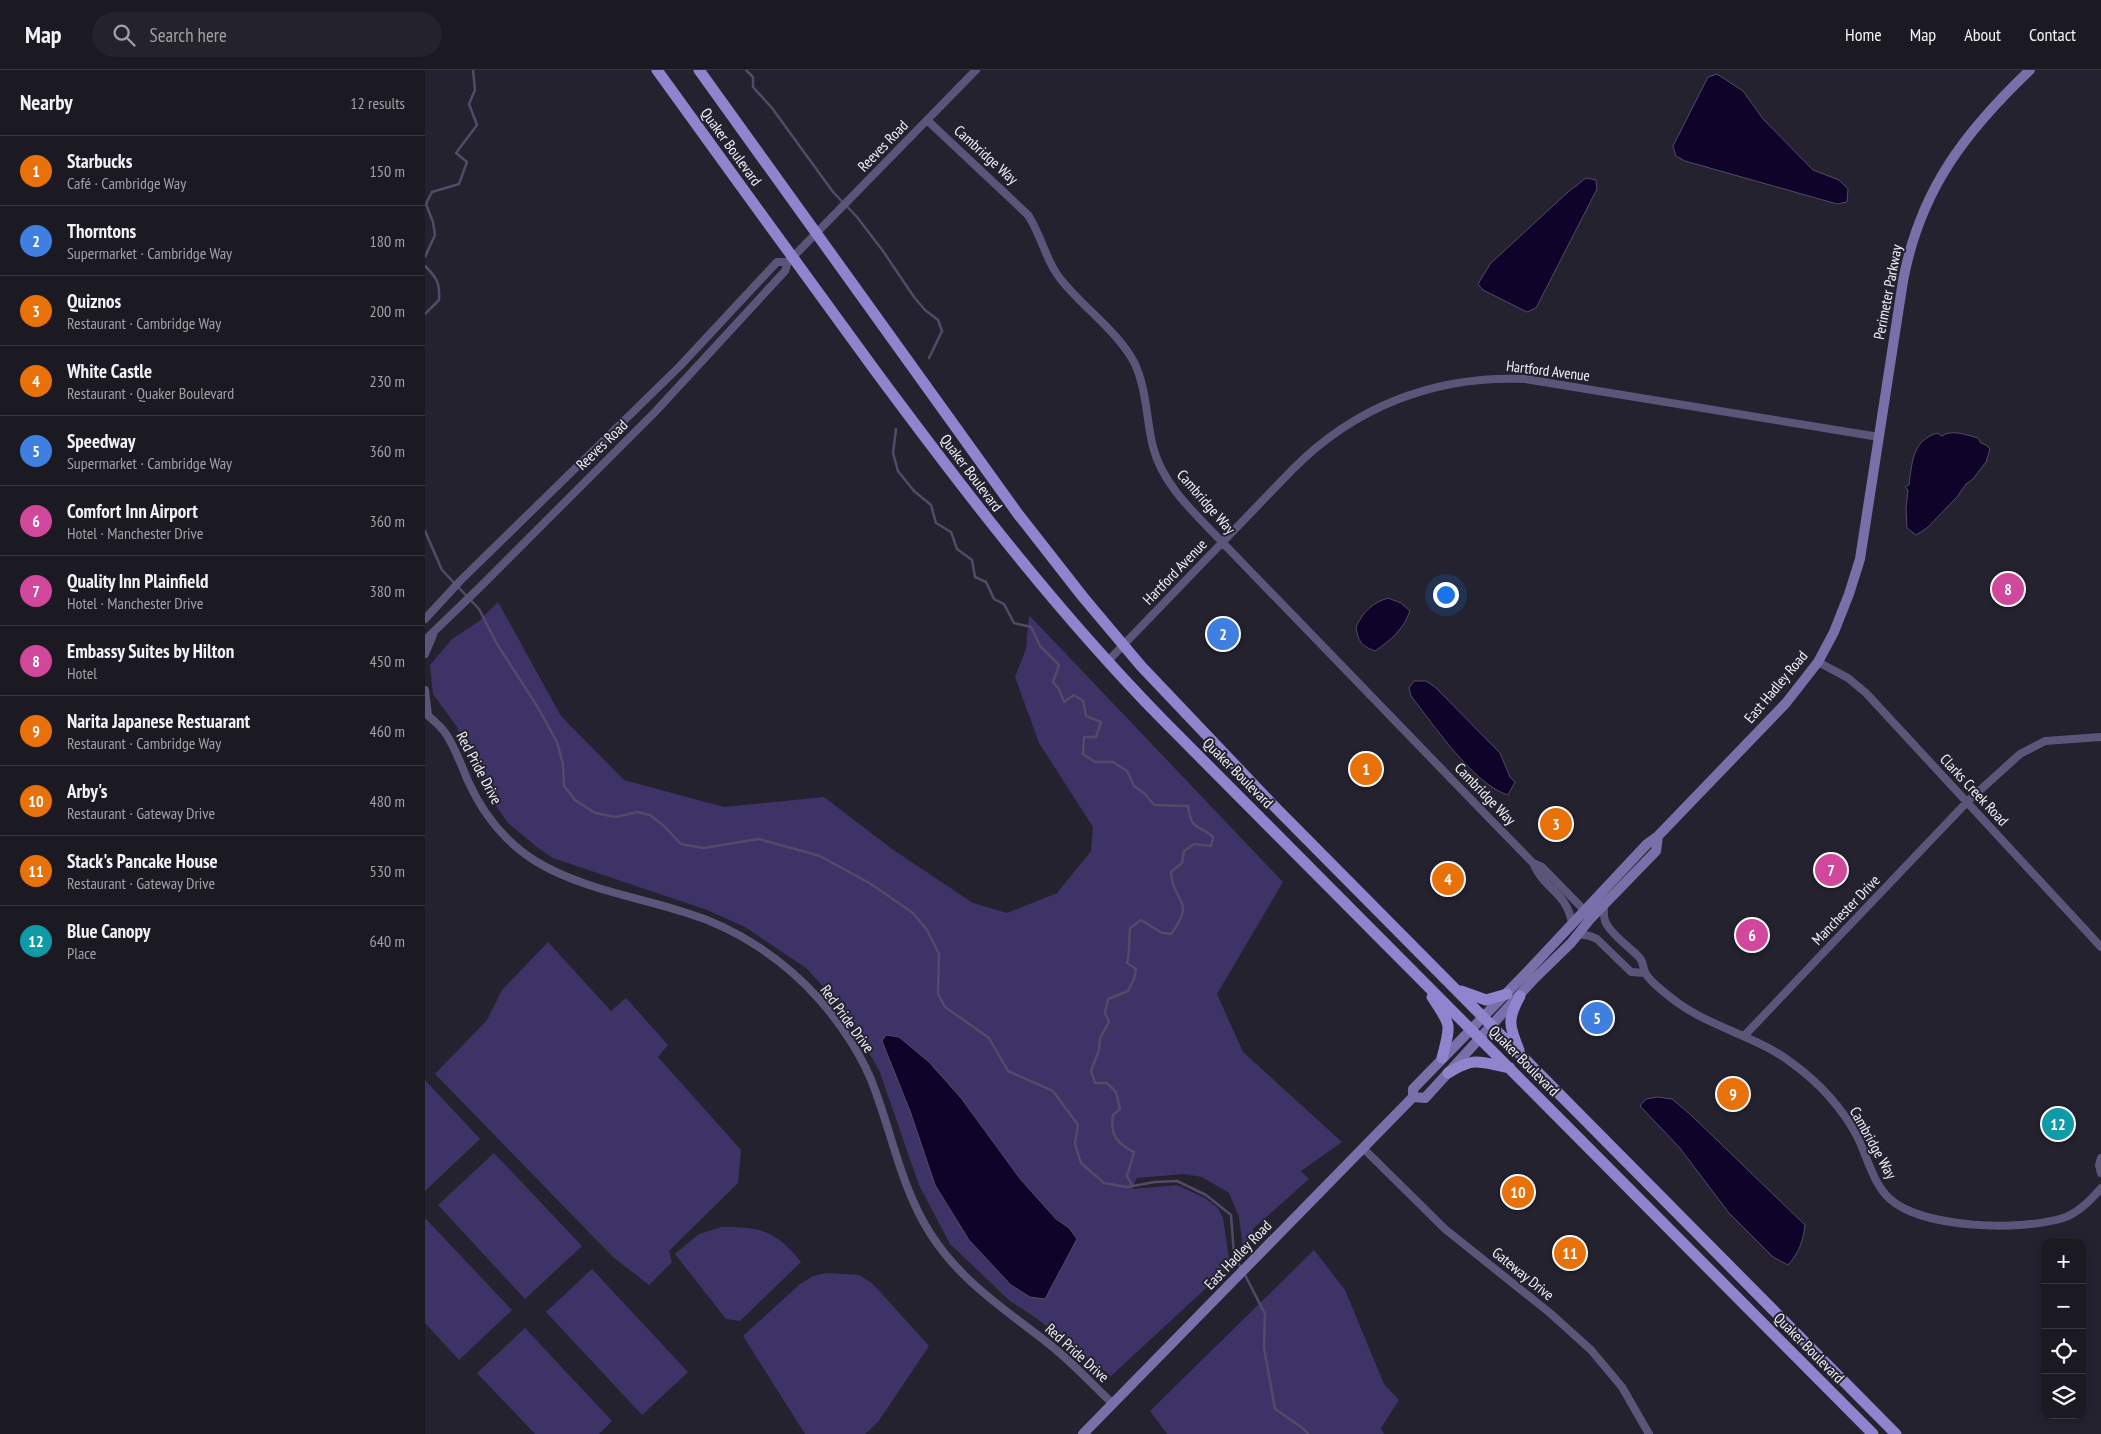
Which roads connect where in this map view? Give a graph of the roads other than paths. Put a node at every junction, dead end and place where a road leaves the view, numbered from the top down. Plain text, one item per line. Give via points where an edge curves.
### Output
1 (657, 70) edge
2 (699, 70) edge
3 (976, 70) edge
4 (2030, 70) edge
5 (927, 120) junction
6 (816, 234) junction
7 (790, 260) junction
8 (1879, 437) junction
9 (1222, 542) junction
10 (427, 616) edge
11 (434, 633) junction
12 (425, 640) edge
13 (1123, 645) junction
14 (425, 654) edge
15 (1107, 662) junction
16 (1818, 662) junction
17 (425, 690) edge
18 (426, 714) edge
19 (2101, 737) edge
20 (1967, 802) junction
21 (1658, 836) junction
22 (1533, 863) junction
23 (1604, 905) junction
24 (1588, 914) junction
25 (1572, 925) junction
26 (1578, 934) junction
27 (2101, 948) edge
28 (1645, 973) junction
29 (1417, 974) junction
30 (1454, 988) junction
31 (1507, 994) junction
32 (1520, 996) junction
33 (1483, 1017) junction
34 (1492, 1026) junction
35 (1471, 1029) junction
36 (1744, 1036) junction
37 (1480, 1038) junction
38 (1522, 1056) junction
39 (1442, 1058) junction
40 (1510, 1068) junction
41 (1448, 1073) junction
42 (1413, 1097) junction
43 (1363, 1149) junction
44 (2101, 1158) edge
45 (2101, 1173) edge
46 (2101, 1188) edge
47 (1113, 1404) junction
48 (1083, 1434) edge
49 (1649, 1434) edge
50 (1873, 1434) edge
51 (1895, 1434) edge

1 - 7 main road, Quaker Boulevard
2 - 6 main road, Quaker Boulevard
3 - 5 street, Reeves Road
4 - 8 street, Perimeter Parkway via 1968,135 1942,175 1921,219 1905,274
5 - 6 street, Reeves Road
5 - 9 street, Cambridge Way via 1028,215 1062,282 1129,354 1142,382 1161,468 1172,487
6 - 7 street, Reeves Road
6 - 13 main road, Quaker Boulevard via 1018,514
7 - 10 street, Reeves Road via 777,262 680,366
7 - 11 street, Reeves Road via 785,271 683,383
7 - 15 main road, Quaker Boulevard via 979,509
8 - 9 street, Hartford Avenue via 1525,379 1492,378 1449,383 1394,399 1333,434 1295,467
8 - 16 street, East Hadley Road via 1855,576 1842,615
9 - 13 street, Hartford Avenue
9 - 22 street, Cambridge Way
11 - 12 street, Reeves Road
11 - 14 street
13 - 15 street, Hartford Avenue
13 - 30 main road, Quaker Boulevard via 1203,733
15 - 29 main road, Quaker Boulevard
16 - 20 street, Clarks Creek Road via 1843,675 1866,693
16 - 21 street, East Hadley Road via 1774,716
17 - 18 street
18 - 47 street, Red Pride Drive via 445,732 469,783 501,833 522,852 539,863 591,885 688,913 744,937 790,971 819,999 861,1060 874,1087 903,1178 931,1234 967,1279 1051,1345
19 - 20 street, Manchester Drive via 2054,739 2036,744 2020,754
20 - 27 street, Clarks Creek Road
20 - 36 street, Manchester Drive
21 - 23 street, East Hadley Road via 1656,851
21 - 24 street, East Hadley Road via 1647,844
22 - 24 street, Cambridge Way
22 - 25 street, Cambridge Way via 1537,874 1568,906
23 - 24 street, East Hadley Road
23 - 28 street, Cambridge Way via 1606,924 1643,960
24 - 25 street, East Hadley Road
24 - 26 street, East Hadley Road
25 - 31 street, East Hadley Road
26 - 28 street, Cambridge Way via 1597,939 1631,972
26 - 32 street, East Hadley Road
28 - 36 street, Cambridge Way via 1678,1003
29 - 35 main road, Quaker Boulevard
29 - 39 main road via 1448,1021 1449,1033
30 - 31 main road via 1486,1000
30 - 33 main road, Quaker Boulevard
31 - 33 street, East Hadley Road
32 - 34 street, East Hadley Road
32 - 38 main road via 1510,1019
33 - 34 main road, Quaker Boulevard
33 - 35 street, East Hadley Road
34 - 37 street, East Hadley Road
34 - 38 main road, Quaker Boulevard
35 - 37 main road, Quaker Boulevard
35 - 39 street, East Hadley Road
36 - 46 street, Cambridge Way via 1793,1063 1828,1096 1856,1134 1885,1194 1912,1213 1986,1226 2027,1226 2063,1218 2089,1201
37 - 40 main road, Quaker Boulevard
37 - 41 street, East Hadley Road
38 - 51 main road, Quaker Boulevard
39 - 42 street, East Hadley Road via 1413,1089
40 - 41 main road via 1476,1061
40 - 50 main road, Quaker Boulevard
41 - 42 street, East Hadley Road via 1425,1098
42 - 43 street, East Hadley Road
43 - 47 street, East Hadley Road
43 - 49 street, Gateway Drive via 1438,1223 1591,1350 1622,1387
44 - 45 street
47 - 48 street, East Hadley Road

